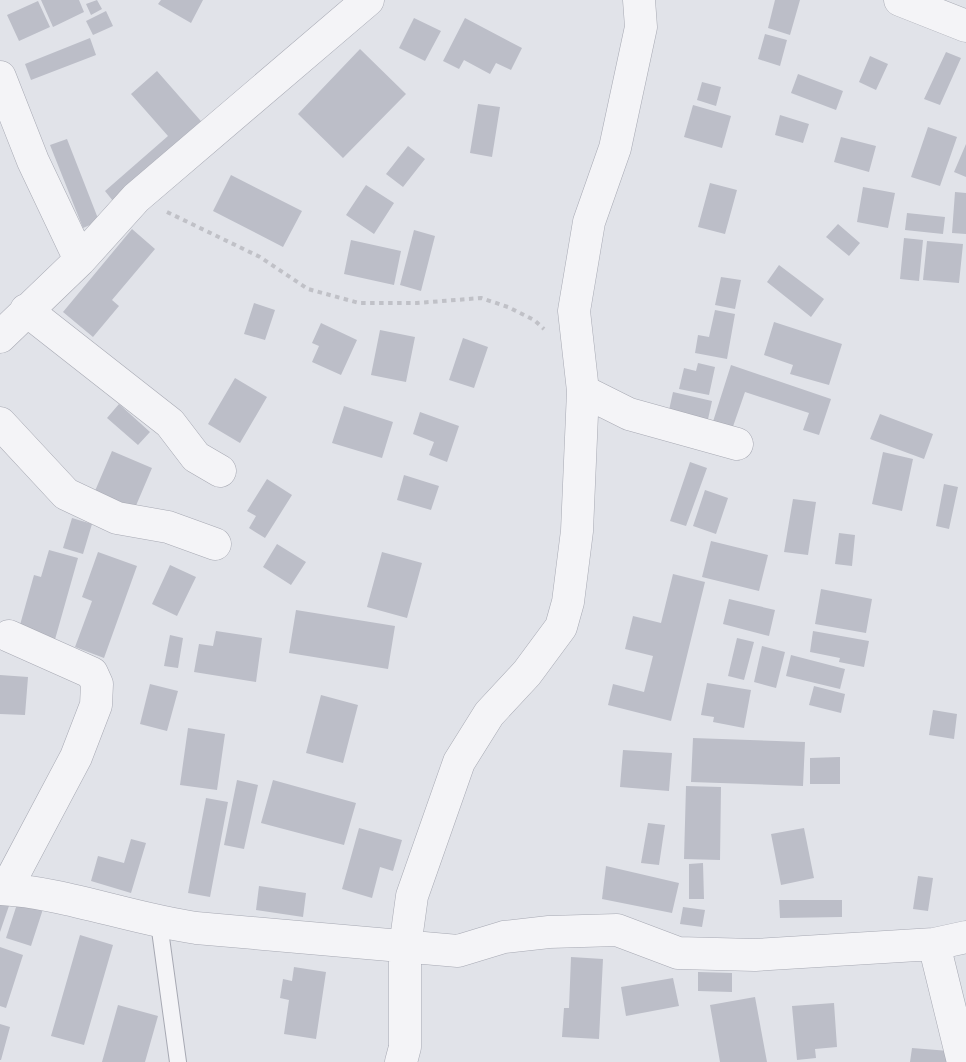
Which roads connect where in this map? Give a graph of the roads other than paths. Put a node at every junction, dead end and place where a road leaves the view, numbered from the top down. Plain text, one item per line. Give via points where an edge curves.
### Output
1 (368, 0) edge
2 (639, 0) edge
3 (900, 0) edge
4 (966, 26) edge
5 (0, 77) edge
6 (80, 260) junction
7 (26, 310) junction
8 (0, 337) edge
9 (582, 377) junction
10 (0, 423) edge
11 (737, 444) dead end
12 (220, 471) dead end
13 (215, 544) dead end
14 (9, 636) dead end
15 (3, 889) edge
16 (159, 923) junction
17 (966, 937) edge
18 (934, 944) junction
19 (405, 947) junction
20 (178, 1062) edge
21 (401, 1062) edge
22 (963, 1062) edge

1 - 6 street via 136,198
2 - 9 street via 641,27 615,148 589,222 574,310
3 - 4 street
5 - 6 street via 33,160
6 - 7 street
7 - 8 street
7 - 12 street via 162,416 196,457
9 - 11 street via 629,414
9 - 19 street via 577,531 561,627 527,673 489,714 459,762 412,896
10 - 13 street via 66,494 117,518 168,527
14 - 15 street via 92,673 97,684 96,705 76,757
15 - 16 street
16 - 19 street
16 - 20 lane
17 - 18 street
18 - 19 street via 755,956 678,953 617,930 504,937 458,951
18 - 22 street
19 - 21 street via 405,1047

